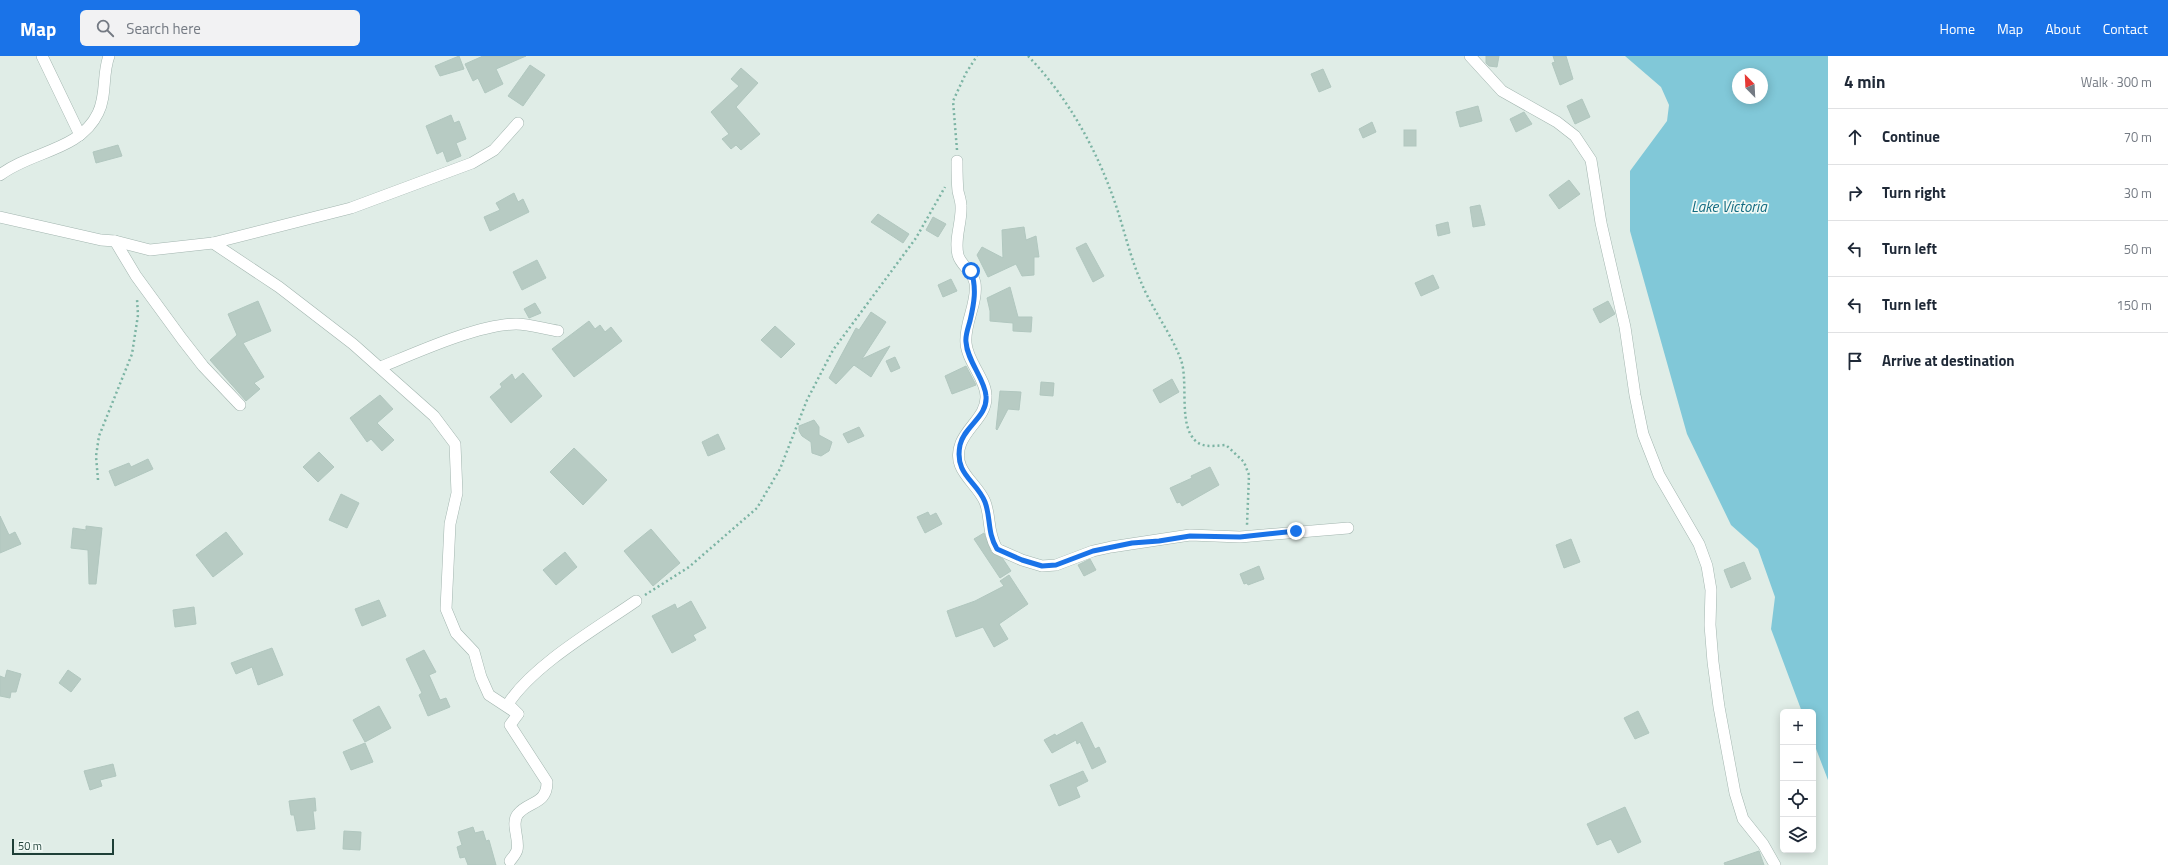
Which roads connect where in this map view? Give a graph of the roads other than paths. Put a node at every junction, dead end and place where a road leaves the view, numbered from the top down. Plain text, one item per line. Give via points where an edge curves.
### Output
1 (42, 56) edge
2 (109, 56) edge
3 (1470, 56) edge
4 (518, 123) dead end
5 (80, 135) junction
6 (957, 161) road end
7 (0, 175) edge
8 (0, 217) edge
9 (115, 241) junction
10 (214, 243) junction
11 (558, 331) dead end
12 (381, 367) junction
13 (240, 405) dead end
14 (1348, 528) dead end
15 (636, 601) road end
16 (518, 714) junction
17 (510, 861) dead end
18 (1775, 865) edge

1 - 5 street
2 - 5 street via 104,68 99,112 90,127
3 - 18 street via 1502,91 1557,122 1575,136 1591,160 1601,223 1625,327 1643,434 1659,475 1700,544 1707,566 1711,590 1710,625 1715,677 1737,801 1747,825 1763,844
4 - 10 street via 494,150 472,163 351,208
5 - 7 street
6 - 14 street via 961,206 956,246 958,256 971,271 975,282 975,296 966,343 986,394 986,407 965,434 960,445 959,457 965,476 984,501 989,529 997,549 1042,566 1132,543 1190,536 1240,537
8 - 9 street
9 - 10 street via 150,250
9 - 13 street via 136,276 203,366
10 - 12 street via 279,286
11 - 12 street via 516,324 489,327 421,350
12 - 16 street via 434,416 455,444 457,493 450,524 446,609 456,633 474,652 488,695
15 - 16 street via 534,674 508,704
16 - 17 street via 510,725 547,782 547,790 541,799 518,814 514,821 517,851

